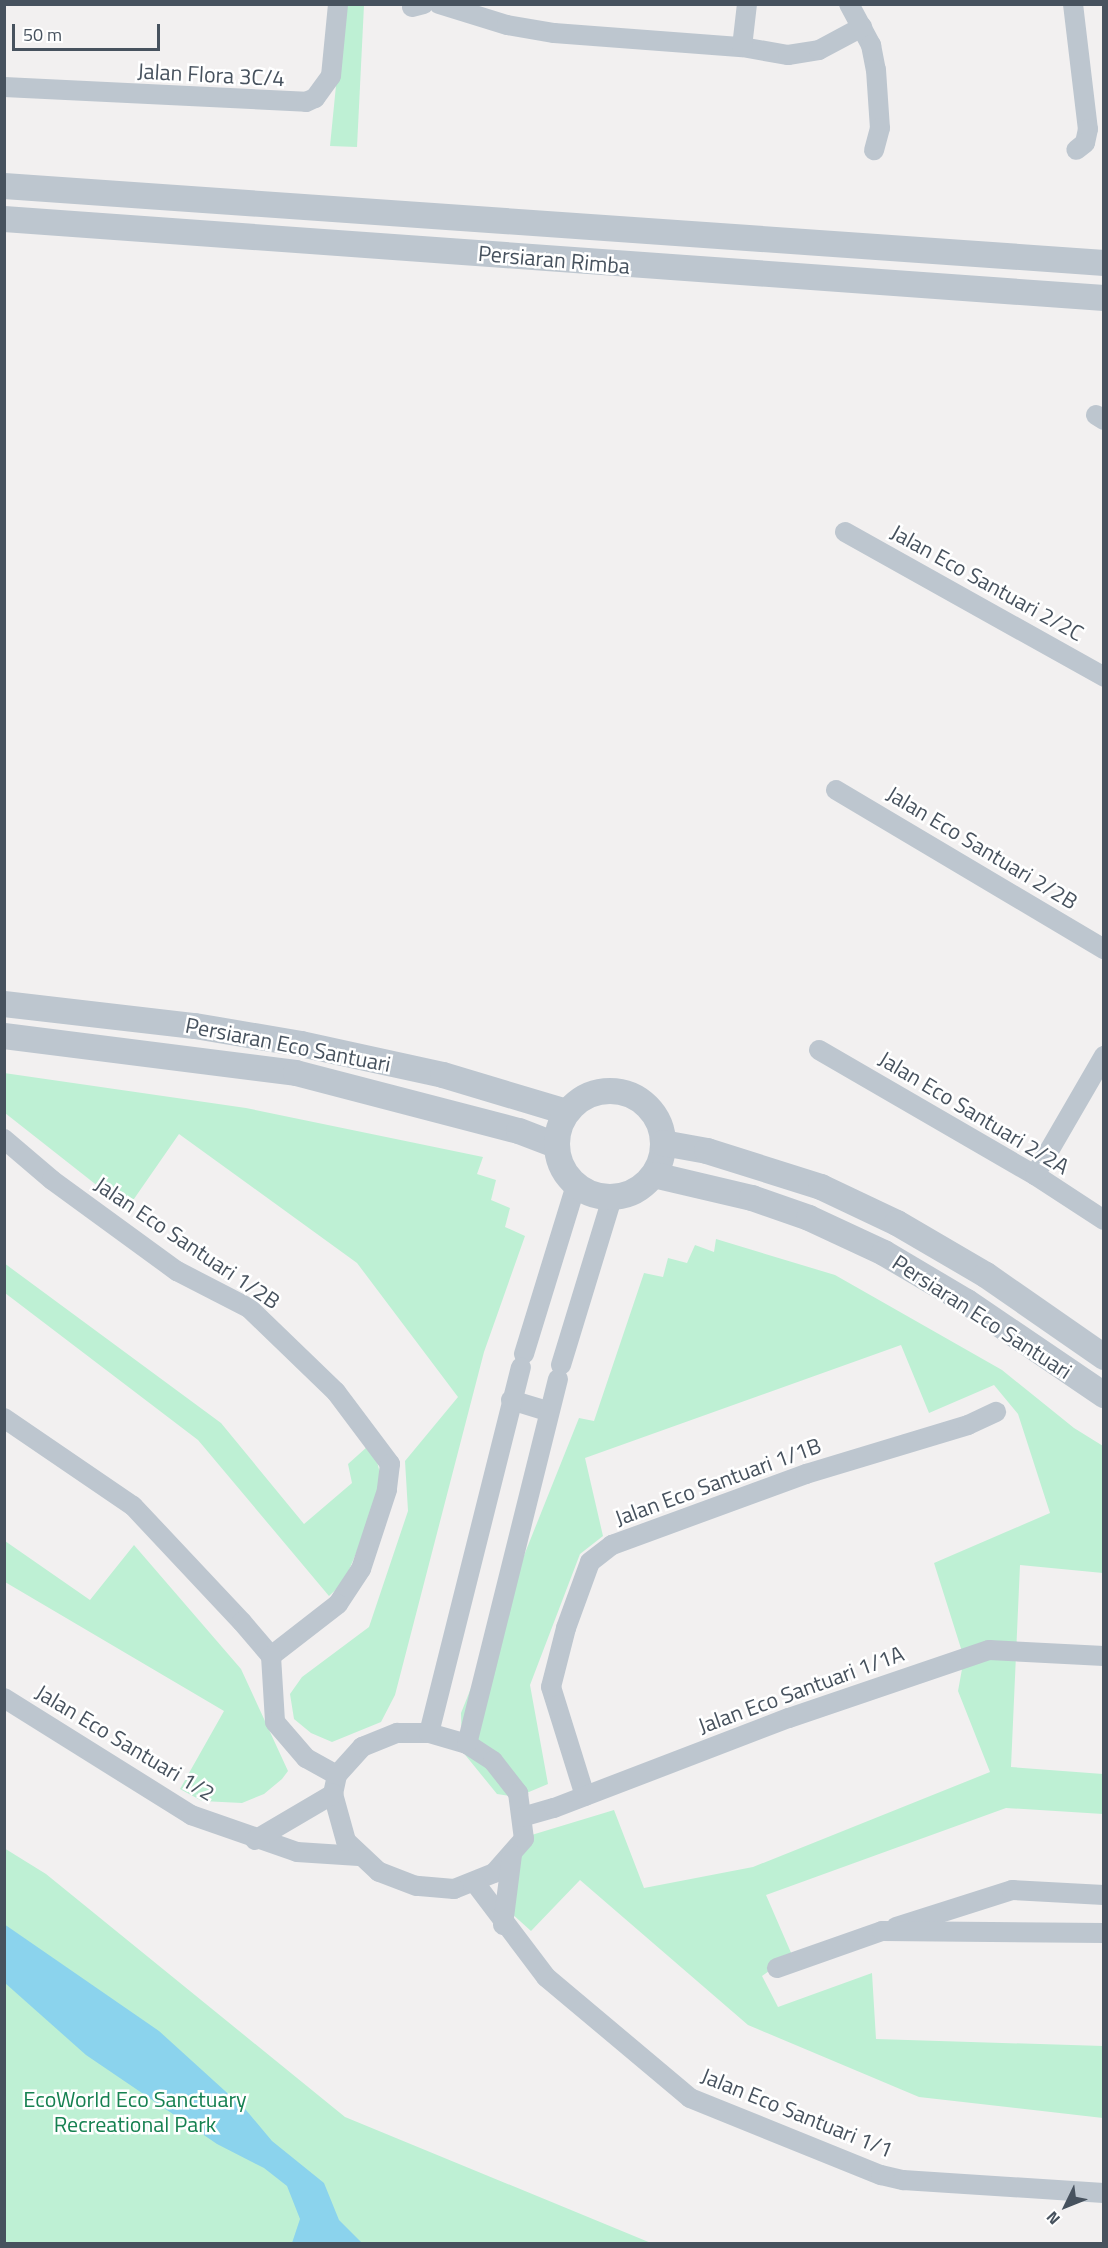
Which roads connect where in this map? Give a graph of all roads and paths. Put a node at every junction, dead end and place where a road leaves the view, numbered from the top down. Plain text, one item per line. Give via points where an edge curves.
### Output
1 (439, 4) edge
2 (747, 4) edge
3 (849, 4) edge
4 (1073, 4) edge
5 (338, 5) edge
6 (862, 27) junction
7 (742, 47) junction
8 (4, 87) edge
9 (874, 150) dead end
10 (1076, 150) dead end
11 (4, 186) edge
12 (4, 219) edge
13 (1104, 263) edge
14 (1104, 298) edge
15 (845, 532) dead end
16 (1104, 677) edge
17 (836, 790) dead end
18 (1104, 949) edge
19 (4, 1004) edge
20 (4, 1036) edge
21 (819, 1050) dead end
22 (1104, 1056) edge
23 (566, 1112) junction
24 (4, 1139) edge
25 (663, 1143) junction
26 (556, 1145) junction
27 (654, 1175) junction
28 (1035, 1175) junction
29 (576, 1185) junction
30 (612, 1198) junction
31 (1104, 1220) edge
32 (1104, 1357) edge
33 (1104, 1395) edge
34 (511, 1400) junction
35 (548, 1411) junction
36 (996, 1412) dead end
37 (4, 1418) edge
38 (272, 1656) junction
39 (1104, 1656) edge
40 (4, 1698) edge
41 (429, 1733) junction
42 (467, 1744) junction
43 (362, 1747) junction
44 (306, 1758) junction
45 (335, 1784) junction
46 (585, 1796) junction
47 (522, 1817) junction
48 (255, 1840) junction
49 (513, 1855) junction
50 (359, 1856) junction
51 (475, 1883) junction
52 (1104, 1895) edge
53 (503, 1925) junction
54 (882, 1931) junction
55 (1104, 1933) edge
56 (777, 1968) dead end
57 (1104, 2193) edge

1 - 7 street via 507,25 554,33
2 - 7 street
3 - 6 street
4 - 10 street via 1088,129 1085,144
5 - 8 street, Jalan Flora 3C/4 via 331,76 315,98 306,102
6 - 7 street via 803,55
6 - 9 street via 876,70 880,128
11 - 13 street, Persiaran Rimba
12 - 14 street, Persiaran Rimba
15 - 16 street, Jalan Eco Santuari 2/2C
17 - 18 street, Jalan Eco Santuari 2/2B
19 - 23 street, Persiaran Eco Santuari via 195,1026 301,1044 443,1075
20 - 26 street, Persiaran Eco Santuari via 296,1073 467,1117
21 - 28 street, Jalan Eco Santuari 2/2A
22 - 28 street
23 - 25 street via 593,1093 626,1093 653,1112
23 - 26 street
24 - 38 street, Jalan Eco Santuari 1/2B via 52,1180 177,1271 216,1287 249,1308 336,1392 390,1464 387,1490 362,1569 338,1604
25 - 27 street
25 - 32 street, Persiaran Eco Santuari via 707,1151 820,1187 897,1223 986,1275
26 - 29 street via 565,1174
27 - 30 street via 643,1187
27 - 33 street, Persiaran Eco Santuari via 752,1198 809,1218 884,1254 967,1302
28 - 31 street, Jalan Eco Santuari 2/2A
29 - 30 street
29 - 34 street
30 - 35 street
34 - 35 street
34 - 41 street
35 - 42 street
36 - 46 street, Jalan Eco Santuari 1/1B via 968,1425 806,1474 612,1545 590,1562 566,1628 551,1687
37 - 38 street via 133,1506
38 - 44 street via 275,1722
39 - 46 street, Jalan Eco Santuari 1/1A via 988,1650 789,1718
40 - 48 street, Jalan Eco Santuari 1/2 via 191,1815
41 - 42 street
41 - 43 street via 397,1733
42 - 47 street via 493,1761 519,1793
43 - 44 street
43 - 45 street
44 - 45 street
45 - 48 street
45 - 50 street via 339,1823
46 - 47 street, Jalan Eco Santuari 1/1A
47 - 49 street via 524,1839
48 - 50 street, Jalan Eco Santuari 1/2 via 297,1852
49 - 51 street via 494,1873
49 - 53 street
50 - 51 street via 379,1872 416,1886 441,1890
51 - 53 street, Jalan Eco Santuari 1/1
52 - 54 street via 1012,1890
53 - 57 street, Jalan Eco Santuari 1/1 via 546,1977 690,2097 881,2175 903,2180
54 - 55 street
54 - 56 street

